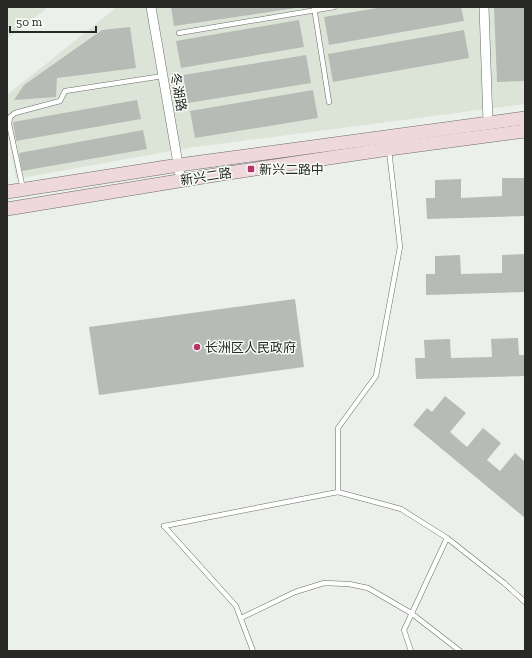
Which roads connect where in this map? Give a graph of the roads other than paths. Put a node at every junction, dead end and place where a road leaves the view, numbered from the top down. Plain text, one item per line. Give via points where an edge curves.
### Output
1 (151, 7) edge
2 (334, 7) edge
3 (484, 7) edge
4 (314, 9) edge
5 (179, 33) dead end
6 (163, 76) junction
7 (329, 102) dead end
8 (525, 118) edge
9 (488, 122) junction
10 (525, 131) edge
11 (389, 149) junction
12 (179, 165) junction
13 (181, 181) junction
14 (23, 190) junction
15 (7, 192) edge
16 (7, 210) edge
17 (338, 492) junction
18 (447, 538) junction
19 (525, 602) edge
20 (411, 613) junction
21 (241, 618) junction
22 (254, 651) edge
23 (411, 651) edge
24 (460, 651) edge

1 - 6 street, 冬湖路
2 - 4 lane
3 - 9 street
4 - 5 lane
4 - 7 lane
6 - 12 street, 冬湖路
6 - 14 lane via 65,91 60,101 10,117 9,124
8 - 9 main road, 新兴二路
9 - 12 main road, 新兴二路
10 - 11 main road, 新兴二路
11 - 13 main road, 新兴二路
11 - 17 lane via 400,247 376,376 338,428
12 - 13 street, 冬湖路
12 - 14 main road, 新兴二路
13 - 16 main road, 新兴二路
14 - 15 main road, 新兴二路
17 - 18 lane via 401,509
17 - 21 lane via 164,526 236,606
18 - 19 lane
18 - 20 lane
20 - 21 lane via 368,588 324,583 295,592
20 - 23 lane via 404,630
20 - 24 lane
21 - 22 lane

